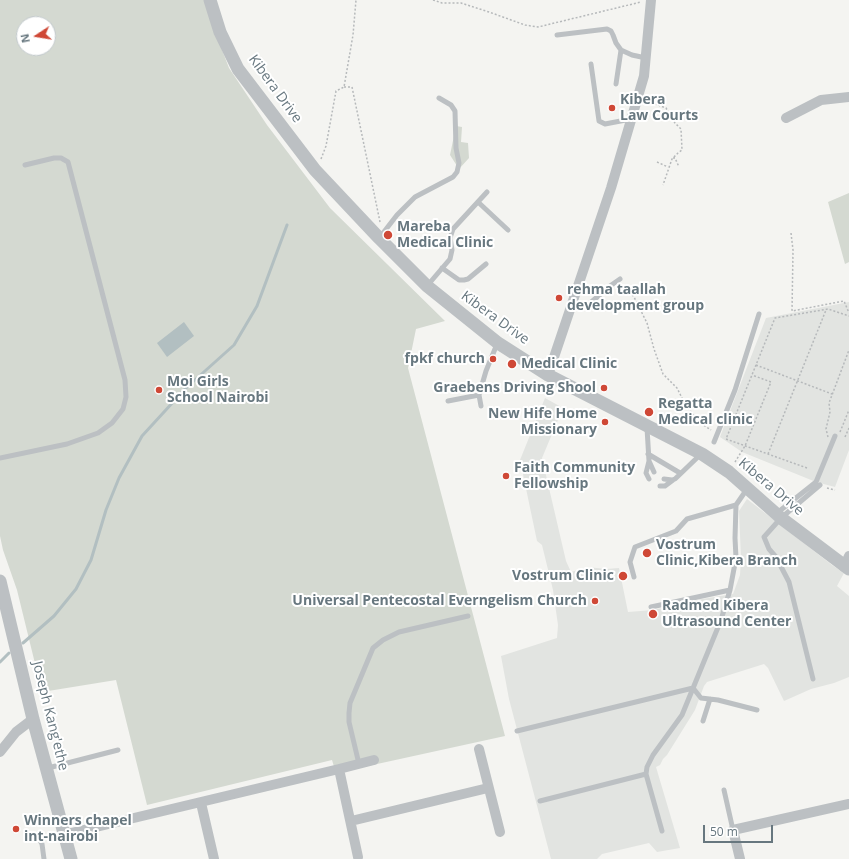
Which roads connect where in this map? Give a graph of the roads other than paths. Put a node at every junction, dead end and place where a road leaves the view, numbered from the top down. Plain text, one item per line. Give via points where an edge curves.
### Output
1 (210, 0) edge
2 (647, 1) edge
3 (557, 35) dead end
4 (621, 50) junction
5 (646, 58) junction
6 (592, 64) dead end
7 (616, 84) dead end
8 (849, 97) edge
9 (439, 98) dead end
10 (786, 118) dead end
11 (632, 119) junction
12 (26, 165) dead end
13 (487, 192) dead end
14 (478, 202) junction
15 (508, 230) dead end
16 (382, 241) junction
17 (486, 264) dead end
18 (442, 268) junction
19 (620, 279) road end
20 (427, 286) junction
21 (573, 304) junction
22 (759, 314) dead end
23 (498, 343) junction
24 (548, 375) junction
25 (479, 395) junction
26 (448, 401) dead end
27 (481, 406) dead end
28 (646, 425) junction
29 (837, 435) road end
30 (714, 442) dead end
31 (648, 454) junction
32 (702, 454) junction
33 (0, 458) edge
34 (649, 462) junction
35 (654, 472) dead end
36 (680, 473) junction
37 (649, 479) dead end
38 (664, 479) dead end
39 (675, 479) junction
40 (820, 485) dead end
41 (660, 486) dead end
42 (747, 488) junction
43 (736, 505) junction
44 (779, 516) junction
45 (847, 564) edge
46 (634, 577) dead end
47 (0, 581) edge
48 (730, 590) junction
49 (651, 607) dead end
50 (468, 616) dead end
51 (5, 624) edge
52 (814, 679) dead end
53 (693, 688) junction
54 (710, 699) junction
55 (757, 710) dead end
56 (33, 719) junction
57 (703, 722) dead end
58 (517, 731) dead end
59 (479, 749) dead end
60 (118, 750) dead end
61 (0, 752) edge
62 (374, 760) dead end
63 (358, 764) junction
64 (47, 768) junction
65 (339, 769) junction
66 (646, 774) junction
67 (488, 788) junction
68 (724, 790) dead end
69 (540, 801) dead end
70 (201, 803) junction
71 (849, 804) edge
72 (351, 821) junction
73 (733, 830) junction
74 (662, 831) dead end
75 (500, 832) dead end
76 (37, 835) dead end
77 (66, 836) junction
78 (358, 857) dead end
79 (44, 859) edge
80 (71, 859) edge
81 (214, 859) edge
82 (740, 859) edge

1 - 16 street, Kibera Drive via 220,32 238,69 315,170
2 - 5 street
3 - 4 lane via 607,29 611,31
4 - 5 lane
4 - 7 lane
5 - 11 street via 644,76
6 - 11 lane via 599,121 605,124
8 - 10 street via 820,100
9 - 16 lane via 451,105 455,111 458,172 415,197 397,215
11 - 21 street
12 - 33 lane via 54,158 68,162 125,380 126,397 123,409 112,423 98,433 67,444
13 - 14 lane
14 - 15 lane
14 - 18 lane via 450,234 452,255
16 - 20 street, Kibera Drive
17 - 18 lane via 464,280 459,280
18 - 20 lane
19 - 21 lane via 589,304
20 - 23 street, Kibera Drive
21 - 24 street
22 - 30 lane via 735,390
23 - 24 street, Kibera Drive
23 - 25 lane
24 - 28 street, Kibera Drive
25 - 26 lane
25 - 27 lane
28 - 31 lane
28 - 32 street, Kibera Drive
29 - 44 lane via 816,482
31 - 34 lane
31 - 36 lane
32 - 36 lane
32 - 42 street, Kibera Drive
34 - 35 lane
34 - 37 lane via 646,473
36 - 39 lane
38 - 39 lane
39 - 41 lane via 665,486
40 - 44 lane
42 - 43 lane
42 - 44 street, Kibera Drive
43 - 46 lane via 687,519 676,531 635,547 630,562
43 - 48 lane via 736,558
44 - 45 street, Kibera Drive
44 - 52 lane via 764,537 789,582
47 - 51 street, Joseph Kang'ethe
48 - 49 lane
48 - 53 lane via 721,620
50 - 63 lane via 398,632 373,648 348,713
51 - 56 street, Joseph Kang'ethe
53 - 54 lane via 701,698
53 - 58 lane
53 - 66 lane via 682,715 653,755
54 - 55 lane
54 - 57 lane
56 - 61 street via 16,732
56 - 64 street, Joseph Kang'ethe
59 - 67 street
60 - 64 lane
62 - 63 street
63 - 65 street
64 - 77 street, Joseph Kang'ethe
65 - 70 street
65 - 72 street
66 - 69 lane
66 - 74 lane
67 - 72 street
67 - 75 street
68 - 73 lane
70 - 77 street
70 - 81 street
71 - 73 street
72 - 78 street
73 - 82 street
76 - 79 lane via 42,844
77 - 80 street, Joseph Kang'ethe

